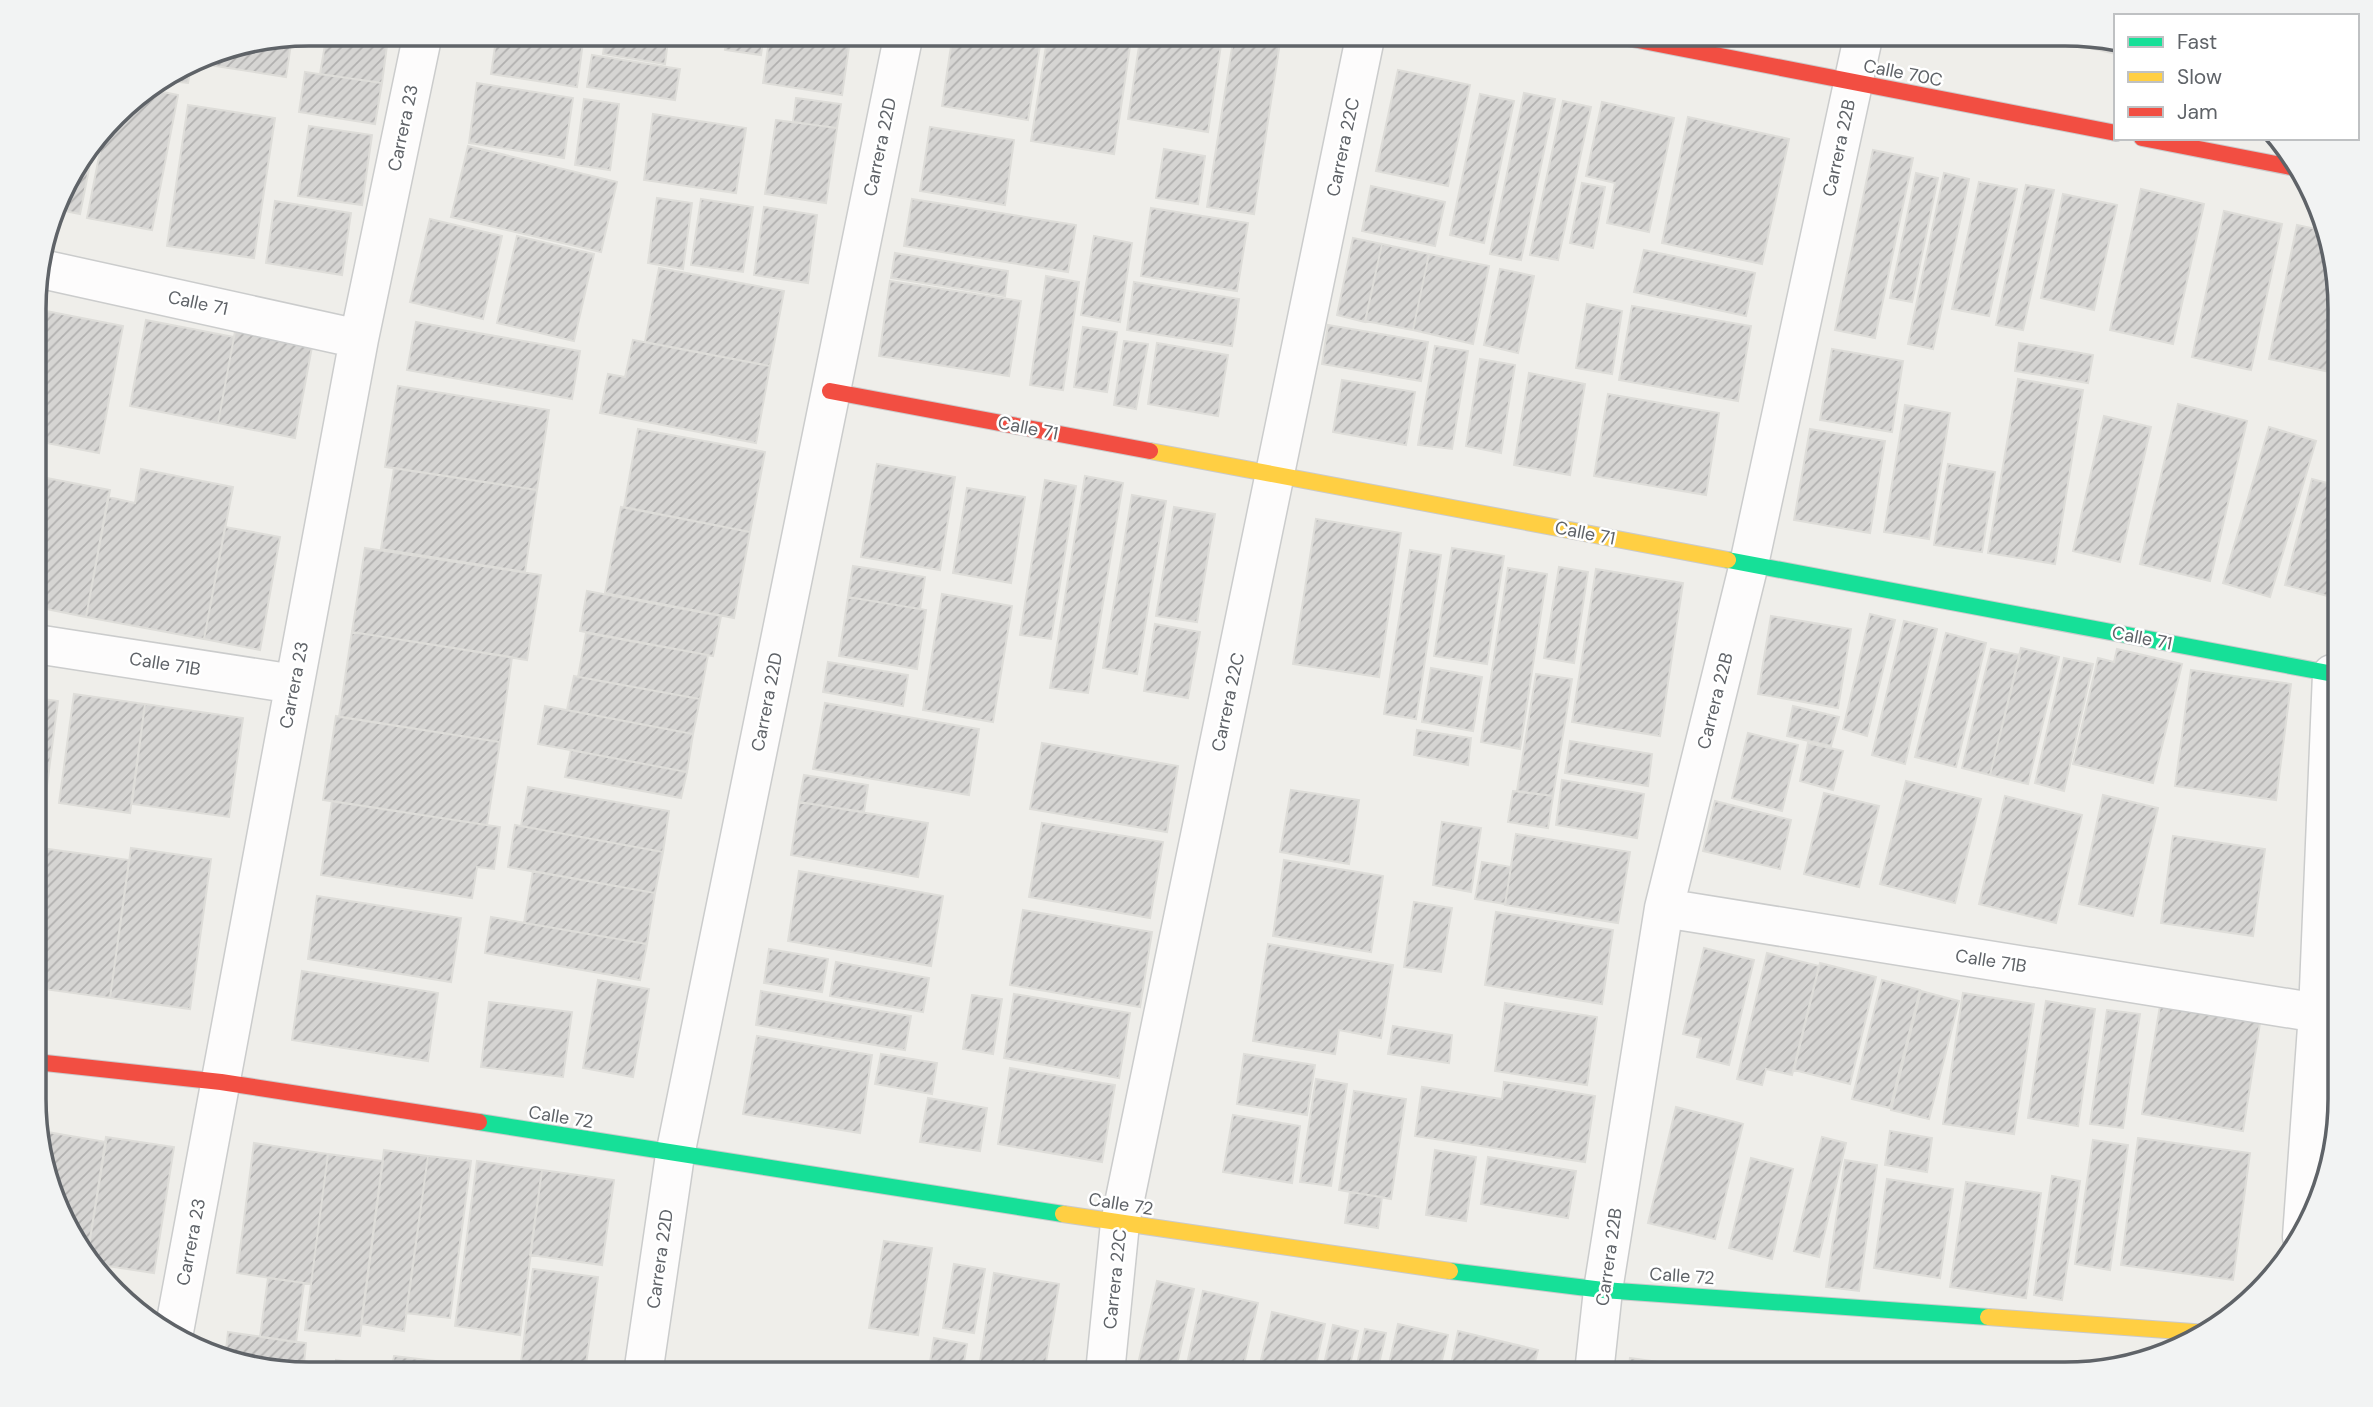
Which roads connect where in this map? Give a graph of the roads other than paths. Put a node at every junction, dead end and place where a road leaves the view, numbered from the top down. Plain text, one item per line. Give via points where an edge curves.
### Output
1 (420, 46) edge
2 (901, 46) edge
3 (1363, 46) edge
4 (1667, 46) edge
5 (1861, 46) edge
6 (1853, 83) junction
7 (2114, 133) edge
8 (2151, 140) edge
9 (2285, 166) edge
10 (49, 271) edge
11 (359, 339) junction
12 (830, 391) junction
13 (1275, 475) junction
14 (1749, 564) junction
15 (46, 646) edge
16 (2328, 673) edge
17 (294, 684) junction
18 (2328, 825) edge
19 (1664, 908) junction
20 (2318, 1013) junction
21 (46, 1063) edge
22 (221, 1082) junction
23 (675, 1155) junction
24 (2304, 1205) edge
25 (1120, 1223) junction
26 (1603, 1290) junction
27 (175, 1325) edge
28 (2186, 1331) edge
29 (645, 1362) edge
30 (1106, 1362) edge
31 (1595, 1362) edge

1 - 11 street, Carrera 23
2 - 12 street, Carrera 22D
3 - 13 street, Carrera 22C
4 - 6 street, Calle 70C
5 - 6 street, Carrera 22B
6 - 7 street, Calle 70C
6 - 14 street, Carrera 22B
8 - 9 street
10 - 11 street, Calle 71
11 - 17 street, Carrera 23
12 - 13 street, Calle 71
12 - 23 street, Carrera 22D
13 - 14 street, Calle 71
13 - 25 street, Carrera 22C
14 - 16 street, Calle 71
14 - 19 street, Carrera 22B
15 - 17 street, Calle 71B
17 - 22 street, Carrera 23
18 - 20 street
19 - 20 street, Calle 71B
19 - 26 street, Carrera 22B
20 - 24 street
21 - 22 street, Calle 72
22 - 23 street, Calle 72
22 - 27 street, Carrera 23
23 - 25 street, Calle 72
23 - 29 street, Carrera 22D
25 - 26 street, Calle 72 via 1358,1260
25 - 30 street, Carrera 22C
26 - 28 street, Calle 72
26 - 31 street, Carrera 22B

